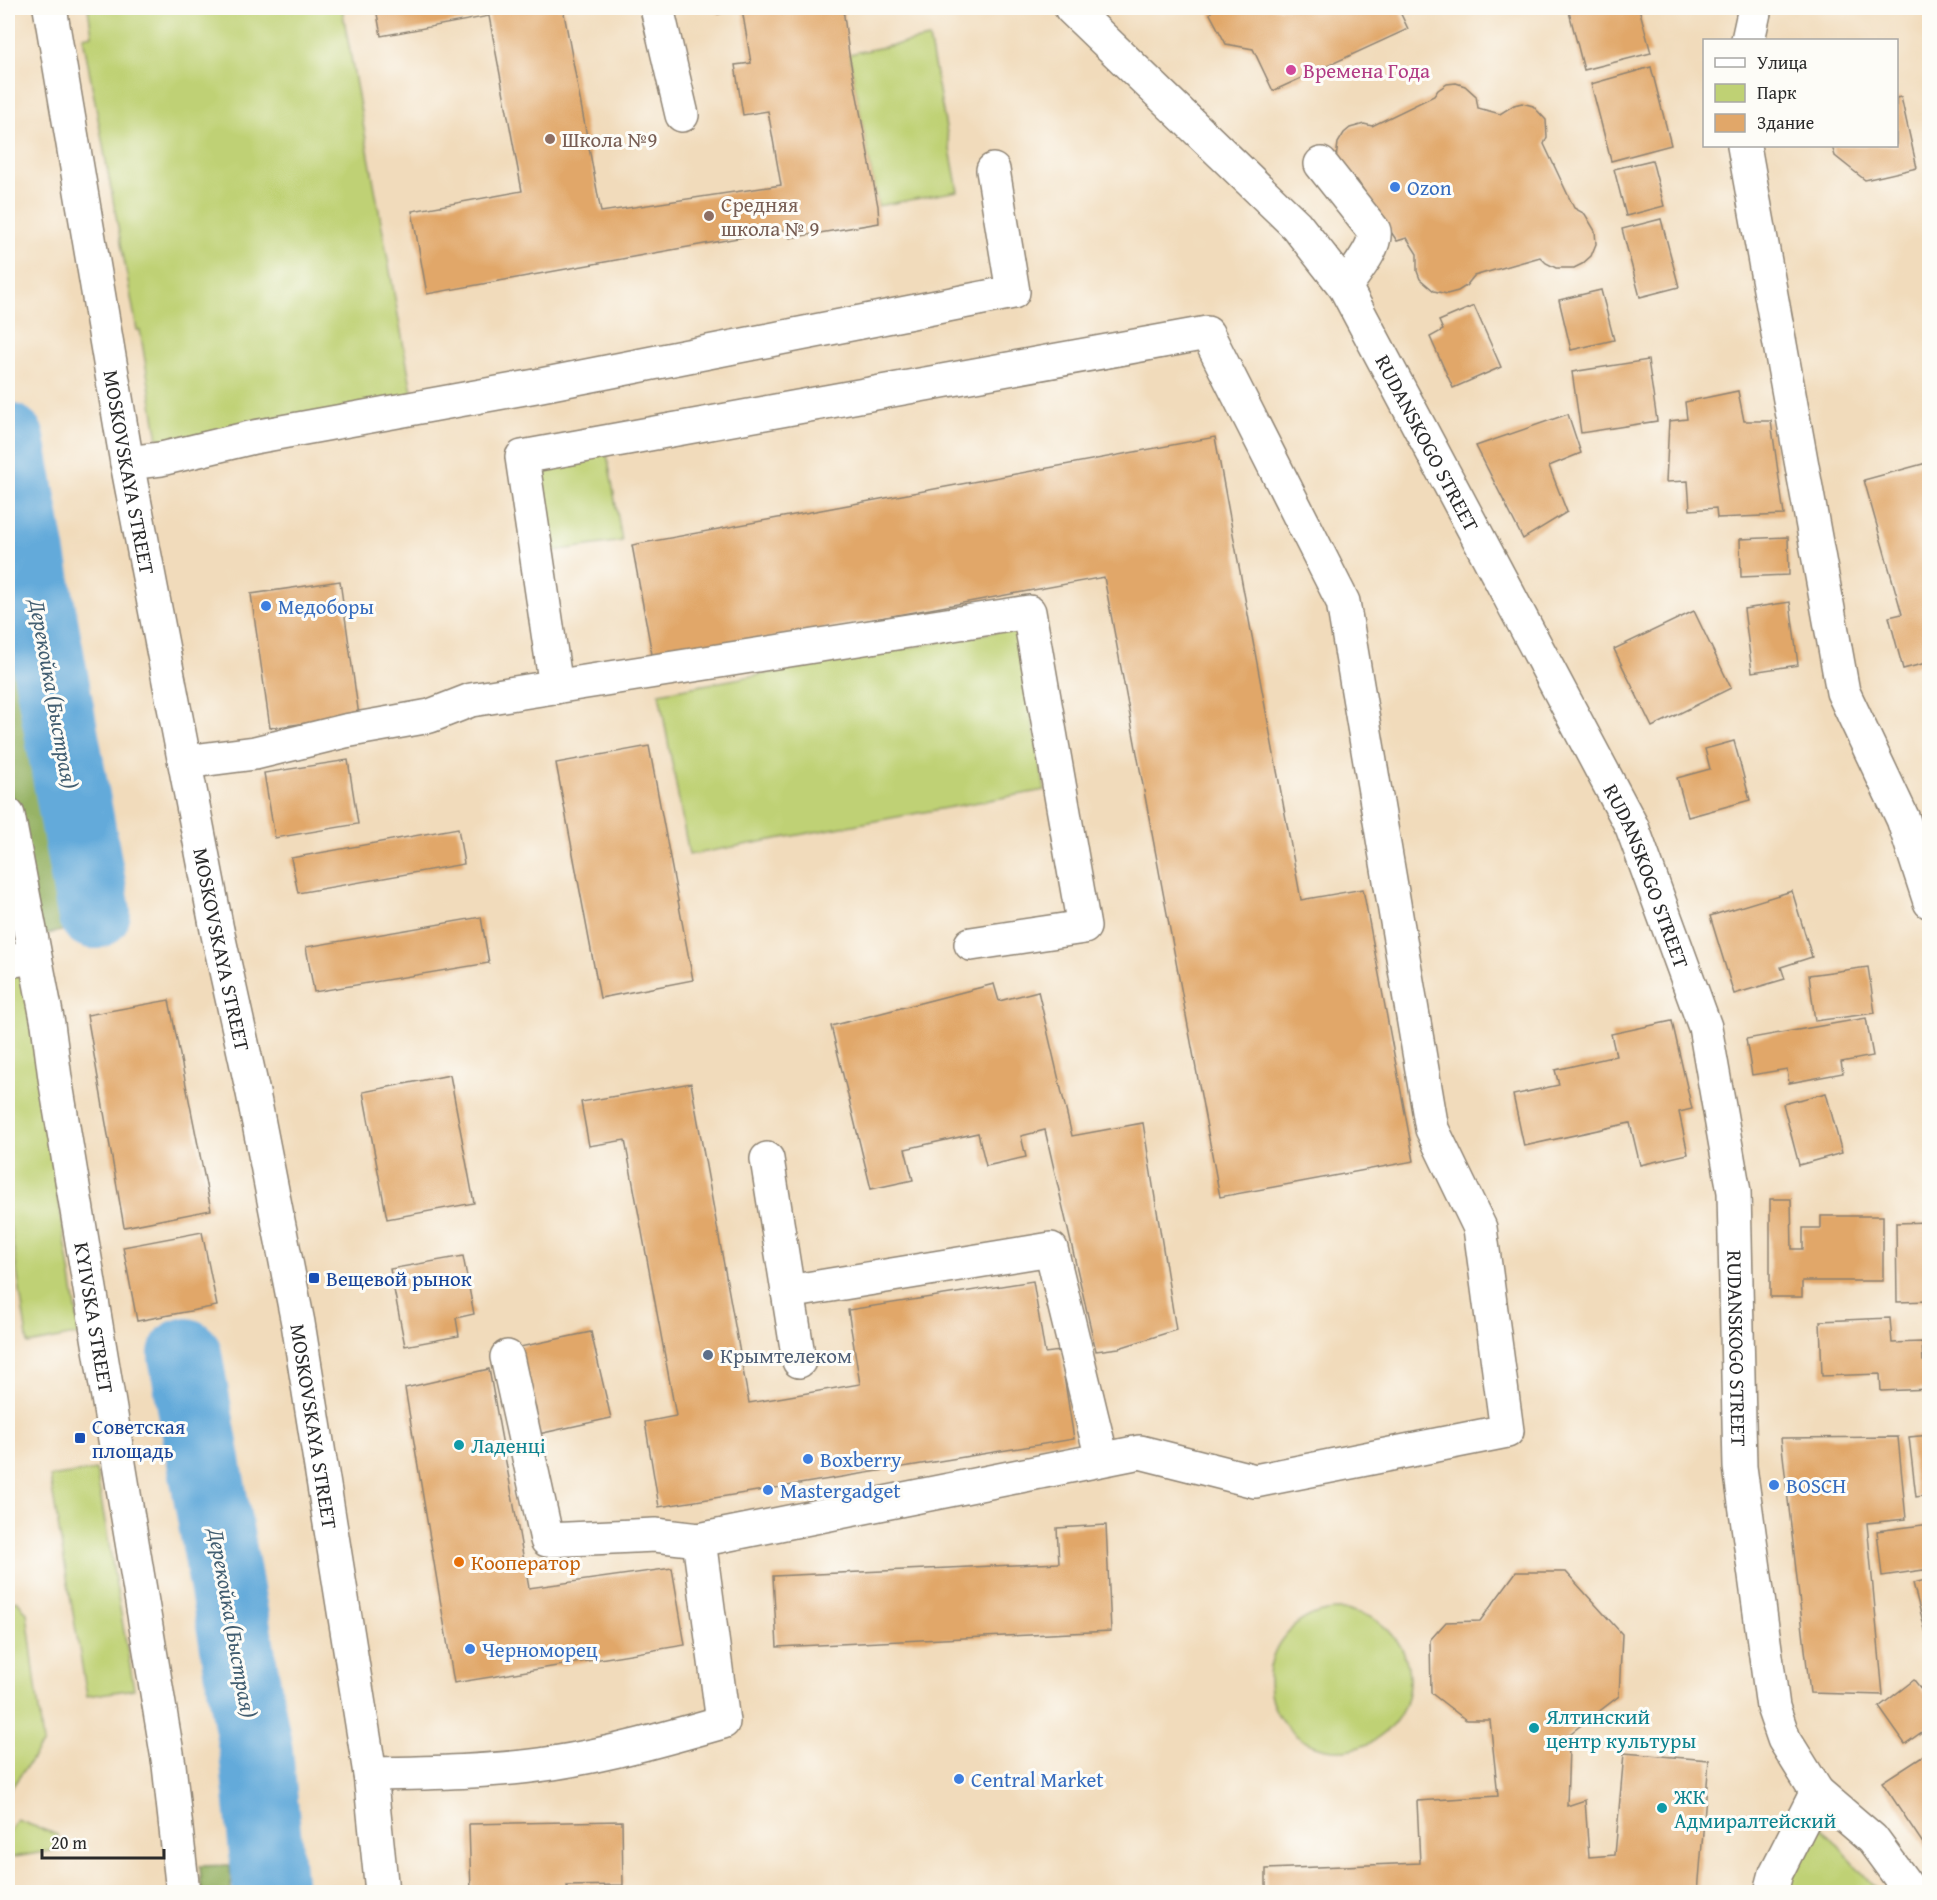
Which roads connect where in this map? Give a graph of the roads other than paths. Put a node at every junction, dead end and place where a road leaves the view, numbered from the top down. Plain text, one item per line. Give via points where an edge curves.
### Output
1 (50, 8) edge
2 (657, 8) edge
3 (1071, 8) edge
4 (1755, 8) edge
5 (1748, 39) edge
6 (682, 115) dead end
7 (1744, 147) edge
8 (1321, 164) dead end
9 (993, 170) dead end
10 (1345, 287) junction
11 (127, 463) junction
12 (556, 687) junction
13 (185, 762) junction
14 (8, 815) edge
15 (1929, 902) edge
16 (971, 944) dead end
17 (21, 959) edge
18 (767, 1159) dead end
19 (788, 1292) junction
20 (507, 1357) dead end
21 (798, 1361) dead end
22 (1102, 1459) junction
23 (699, 1540) junction
24 (370, 1774) junction
25 (1817, 1792) junction
26 (183, 1893) edge
27 (382, 1893) edge
28 (1771, 1893) edge
29 (1911, 1893) edge

1 - 11 main road, MOSKOVSKAYA STREET
2 - 6 main road
3 - 10 main road, RUDANSKOGO STREET via 1296,225
4 - 5 main road
7 - 15 main road via 1843,692 1903,819
8 - 10 main road via 1374,231 1372,246
9 - 11 main road via 1013,292
10 - 25 main road, RUDANSKOGO STREET via 1632,827 1705,1027 1734,1192 1740,1467 1773,1707 1784,1739
11 - 13 main road, MOSKOVSKAYA STREET
12 - 13 main road via 471,700 430,716 255,753
12 - 16 main road via 1029,612 1084,927
12 - 22 main road via 522,457 1207,333 1343,602 1432,1129 1480,1228 1507,1431 1255,1481 1140,1452
13 - 24 main road, MOSKOVSKAYA STREET via 298,1323
14 - 17 main road, KYIVSKA STREET
17 - 26 main road, KYIVSKA STREET via 48,1024 170,1765
18 - 19 main road
19 - 21 main road
19 - 22 main road via 1051,1249
20 - 23 main road via 547,1540 655,1535
22 - 23 main road
23 - 24 main road via 723,1722 553,1763
24 - 27 main road, MOSKOVSKAYA STREET
25 - 28 main road via 1776,1874
25 - 29 main road, RUDANSKOGO STREET via 1872,1839

